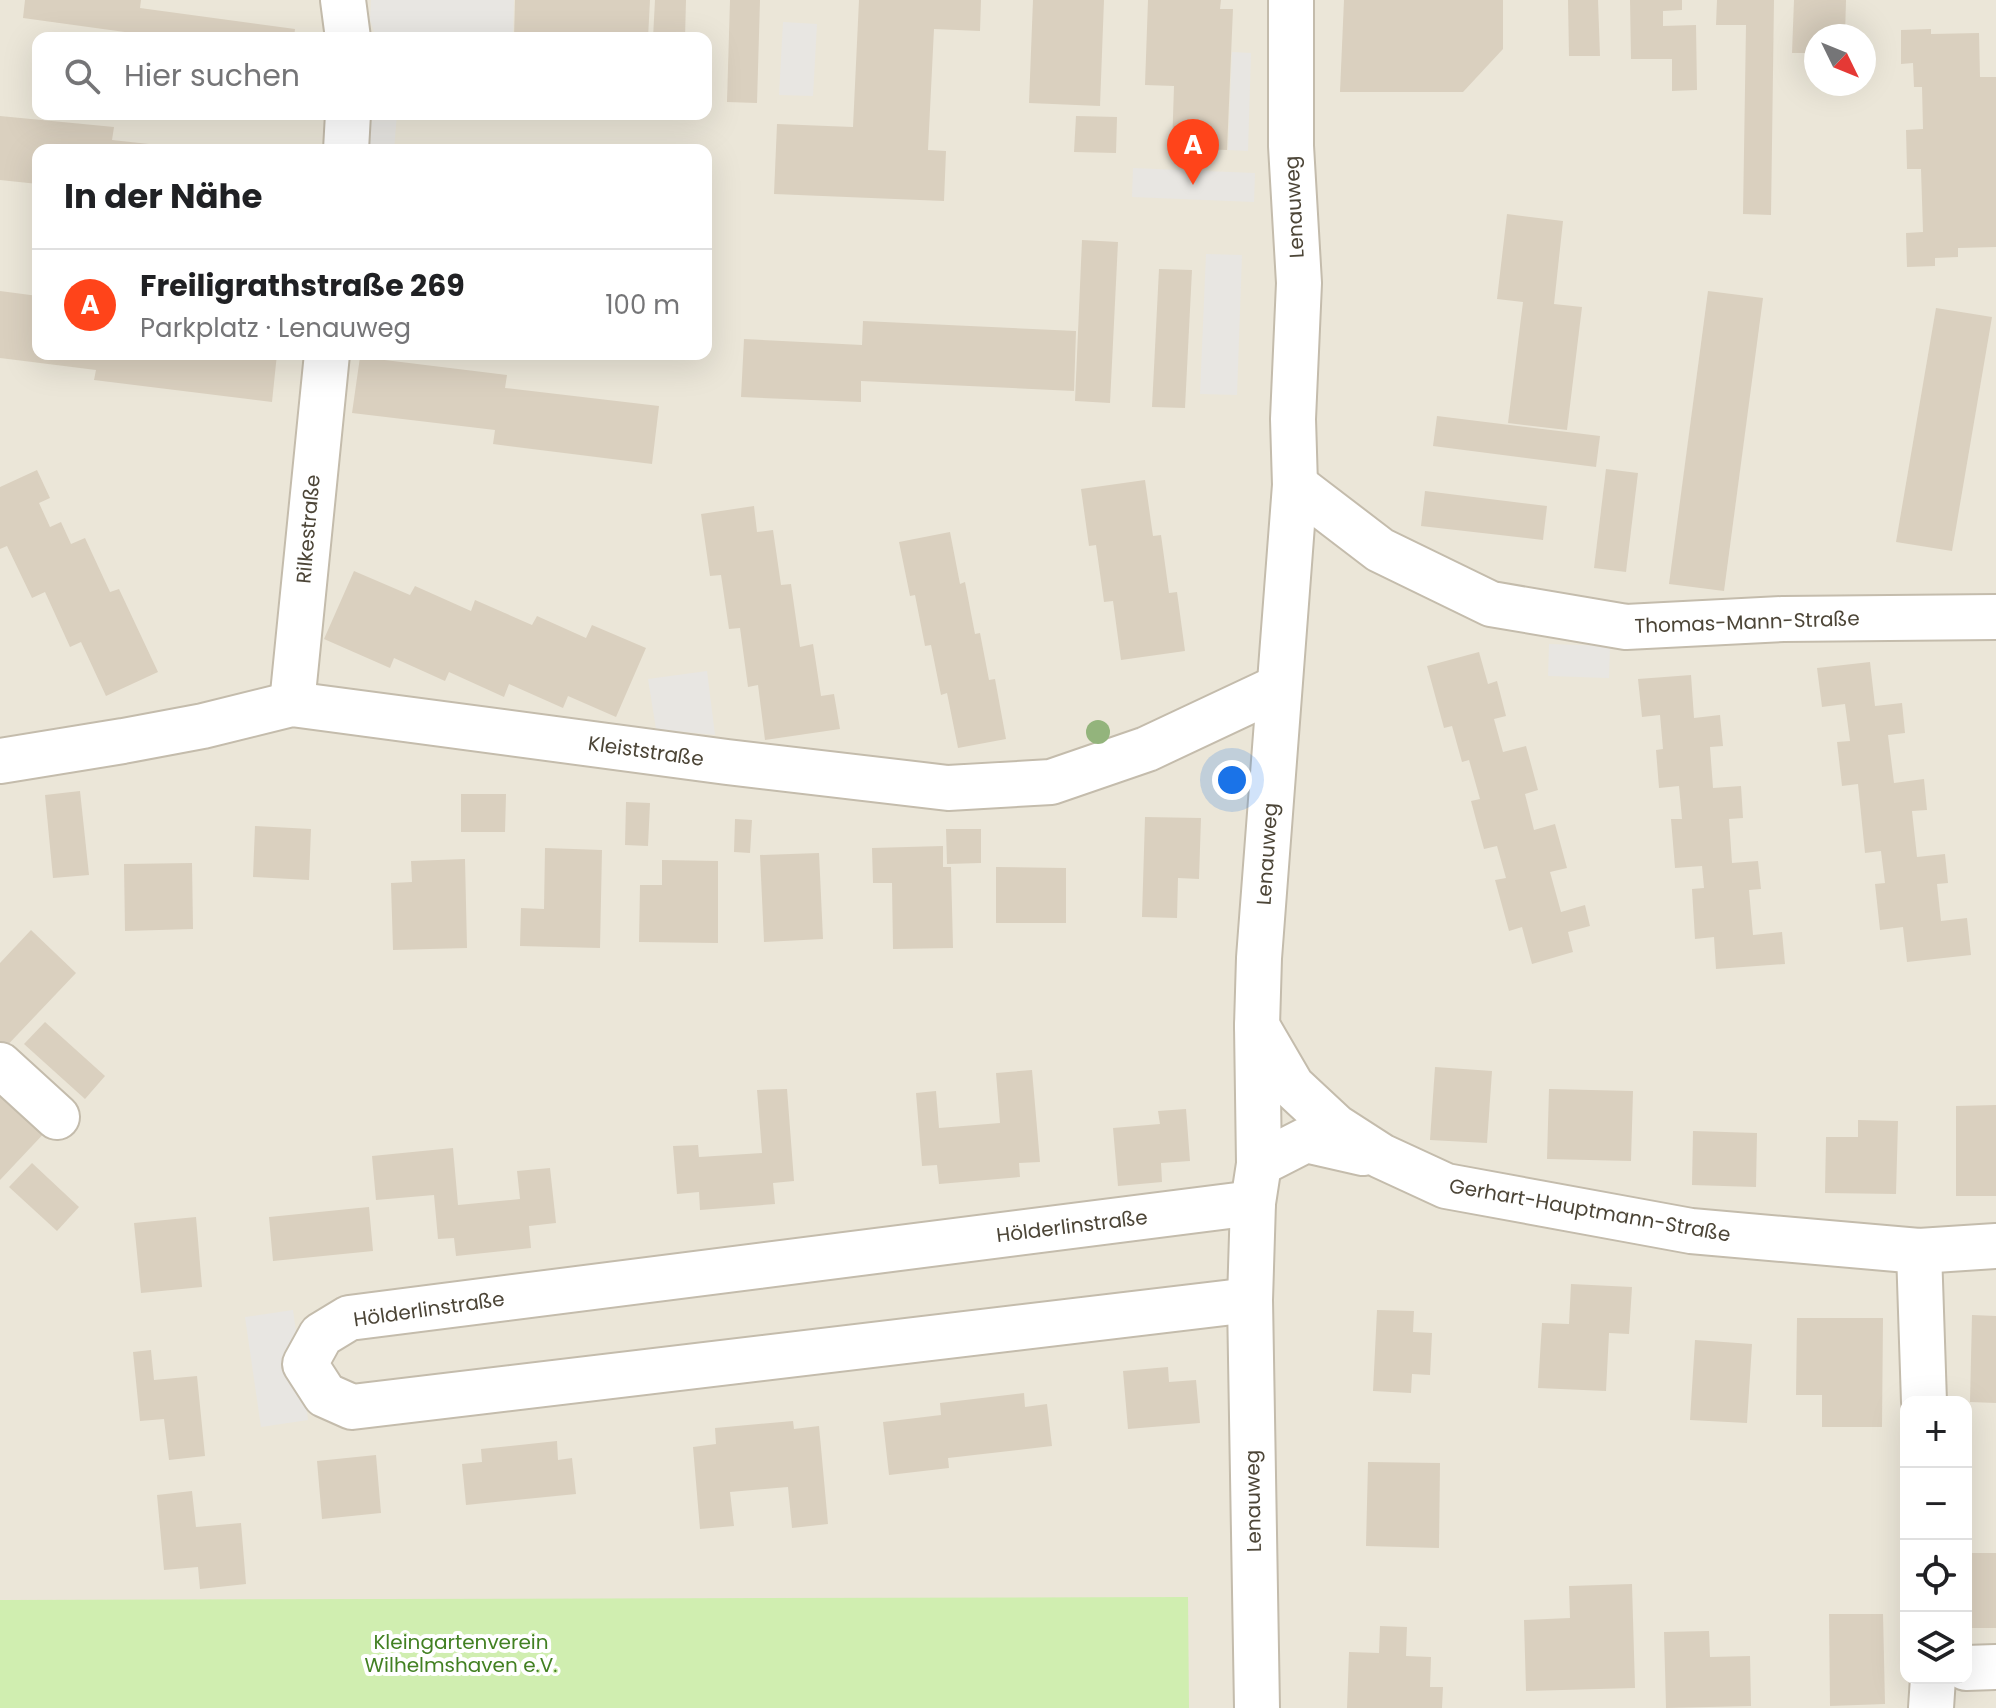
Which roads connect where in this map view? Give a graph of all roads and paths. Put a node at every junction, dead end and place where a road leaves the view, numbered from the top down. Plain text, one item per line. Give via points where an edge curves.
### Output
1 (343, 0) edge
2 (1291, 0) edge
3 (347, 32) edge
4 (348, 120) edge
5 (346, 144) edge
6 (326, 360) edge
7 (1295, 485) junction
8 (1996, 617) edge
9 (1279, 687) junction
10 (292, 704) junction
11 (0, 761) edge
12 (1257, 1026) junction
13 (0, 1065) edge
14 (57, 1117) dead end
15 (1381, 1156) junction
16 (1256, 1184) junction
17 (1996, 1246) edge
18 (1919, 1251) junction
19 (1250, 1300) junction
20 (1924, 1396) edge
21 (1996, 1667) edge
22 (1972, 1668) edge
23 (1933, 1684) edge
24 (1257, 1708) edge
25 (1931, 1708) edge

1 - 3 street
2 - 7 street, Lenauweg via 1291,146 1299,283
4 - 5 street
6 - 10 street, Rilkestraße
7 - 8 street, Thomas-Mann-Straße via 1380,550 1491,604 1626,627
7 - 9 street, Lenauweg
9 - 10 street, Kleiststraße via 1147,749 1051,782 948,788
9 - 12 street, Lenauweg
10 - 11 street, Kleiststraße via 203,726
12 - 15 street, Gerhart-Hauptmann-Straße via 1292,1086 1336,1127
12 - 16 street, Lenauweg
13 - 14 street
15 - 16 street, Gerhart-Hauptmann-Straße via 1306,1140
15 - 18 street, Gerhart-Hauptmann-Straße via 1446,1186 1691,1231
16 - 19 street, Lenauweg
16 - 19 street, Hölderlinstraße via 349,1318 321,1335 305,1364 325,1395 352,1407
17 - 18 street, Gerhart-Hauptmann-Straße
18 - 20 street
19 - 24 street, Lenauweg
21 - 22 street
23 - 25 street

